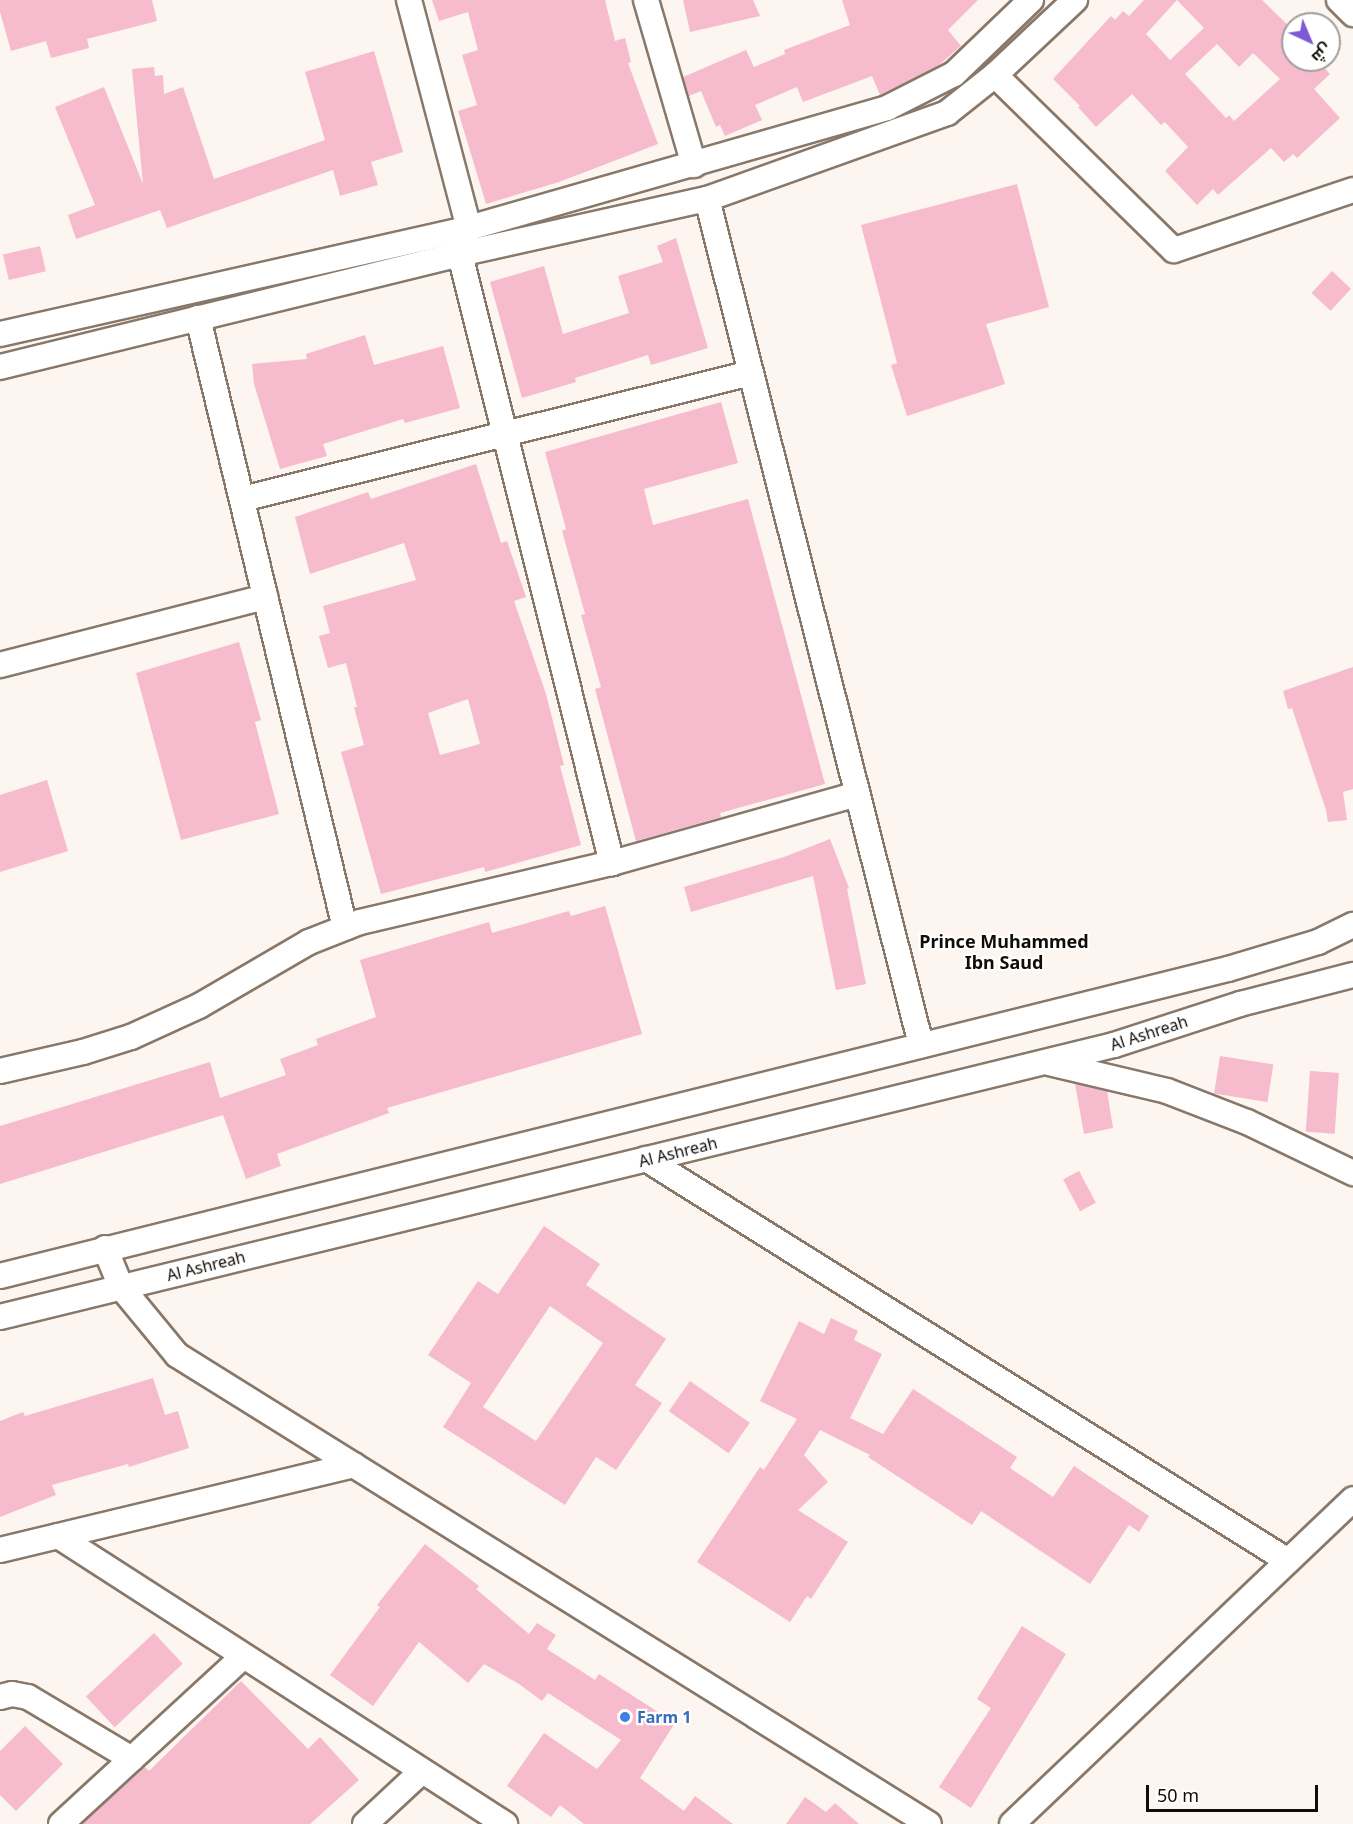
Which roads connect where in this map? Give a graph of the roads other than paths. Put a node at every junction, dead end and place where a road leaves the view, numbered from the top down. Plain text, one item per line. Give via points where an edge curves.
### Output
1 (409, 0) edge
2 (646, 0) edge
3 (1031, 0) edge
4 (1075, 0) edge
5 (1339, 0) edge
6 (1353, 14) edge
7 (995, 75) junction
8 (694, 165) junction
9 (1353, 190) edge
10 (707, 199) junction
11 (469, 228) junction
12 (460, 254) junction
13 (198, 318) junction
14 (0, 334) edge
15 (0, 367) edge
16 (751, 373) junction
17 (505, 433) junction
18 (242, 499) junction
19 (266, 597) junction
20 (0, 664) edge
21 (858, 794) junction
22 (612, 863) junction
23 (1353, 925) edge
24 (345, 928) junction
25 (1353, 975) edge
26 (921, 1045) junction
27 (1045, 1062) junction
28 (0, 1071) edge
29 (646, 1159) junction
30 (1353, 1173) edge
31 (105, 1248) junction
32 (0, 1276) edge
33 (121, 1287) junction
34 (0, 1317) edge
35 (354, 1465) junction
36 (1353, 1499) edge
37 (58, 1536) junction
38 (0, 1550) edge
39 (1288, 1562) junction
40 (244, 1656) junction
41 (0, 1697) edge
42 (132, 1759) junction
43 (422, 1771) junction
44 (61, 1824) edge
45 (365, 1824) edge
46 (505, 1824) edge
47 (929, 1824) edge
48 (1012, 1824) edge

1 - 11 street
2 - 8 street
3 - 8 street via 954,74 887,108
4 - 7 street
5 - 6 street
7 - 9 street via 1174,250
7 - 10 street via 947,113
8 - 11 street
10 - 12 street
10 - 16 street
11 - 14 street
12 - 13 street
12 - 17 street
13 - 15 street
13 - 18 street
16 - 17 street
16 - 21 street
17 - 18 street
17 - 22 street
18 - 19 street
19 - 20 street
19 - 24 street
21 - 22 street
21 - 26 street
22 - 24 street
23 - 26 street via 1318,942 1228,969
24 - 28 street via 309,942 200,1006 131,1037
25 - 27 street, Al Ashreah via 1240,1004 1114,1046
26 - 31 street
27 - 29 street, Al Ashreah
27 - 30 street via 1167,1090 1247,1122
29 - 33 street, Al Ashreah
29 - 39 street
31 - 32 street
31 - 33 street
33 - 34 street, Al Ashreah
33 - 35 street via 177,1355
35 - 37 street
35 - 47 street
36 - 39 street
37 - 38 street
37 - 40 street
39 - 48 street
40 - 42 street
40 - 43 street
41 - 42 street via 28,1697
42 - 44 street
43 - 45 street
43 - 46 street

